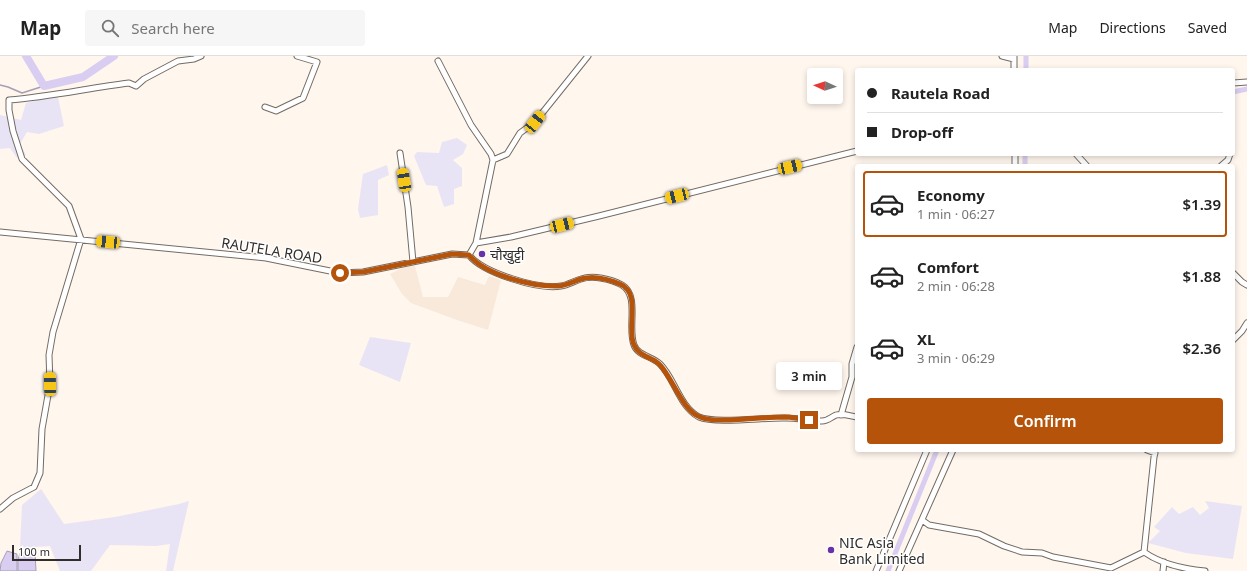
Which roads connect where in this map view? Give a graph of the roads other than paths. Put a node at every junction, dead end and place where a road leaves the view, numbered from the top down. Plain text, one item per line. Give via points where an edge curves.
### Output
1 (201, 56) edge
2 (297, 56) edge
3 (588, 56) edge
4 (1002, 56) edge
5 (1014, 58) edge
6 (438, 61) dead end
7 (1247, 82) edge
8 (1235, 83) edge
9 (265, 107) dead end
10 (855, 152) edge
11 (400, 153) dead end
12 (1078, 156) edge
13 (1229, 156) edge
14 (493, 160) junction
15 (1085, 164) edge
16 (1223, 164) edge
17 (0, 232) edge
18 (81, 239) junction
19 (476, 243) junction
20 (469, 255) junction
21 (413, 262) junction
22 (1235, 275) edge
23 (1247, 284) edge
24 (1246, 326) edge
25 (1235, 338) edge
26 (855, 354) edge
27 (841, 415) junction
28 (855, 417) edge
29 (926, 452) edge
30 (952, 452) edge
31 (1155, 452) edge
32 (0, 509) edge
33 (922, 520) junction
34 (1144, 552) junction
35 (1164, 562) junction
36 (876, 571) edge
37 (899, 571) edge
38 (1163, 571) edge
39 (1205, 571) edge

1 - 18 street via 194,60 178,62 144,79 136,86 129,83 40,98 9,100 12,131 22,159 69,206
2 - 9 street via 317,62 303,98 276,111
3 - 14 street via 535,122 520,133 506,154
4 - 5 street
6 - 14 street via 471,125
7 - 8 street
10 - 19 street via 587,219
11 - 21 street
12 - 15 street
13 - 16 street
14 - 19 street
17 - 18 street, RAUTELA ROAD
18 - 21 street, RAUTELA ROAD via 266,258 340,273 363,272
18 - 32 street via 53,332 49,355 50,384 42,429 40,473 34,487 13,498
19 - 20 street
20 - 21 street, RAUTELA ROAD via 452,254
20 - 27 street via 486,269 512,280 560,287 583,278 594,278 622,285 632,300 634,346 642,355 659,363 691,411 700,417 714,420 788,417 824,421
22 - 23 street
24 - 25 street
26 - 27 street via 852,377
27 - 28 street
29 - 36 street
30 - 33 street
31 - 34 street
33 - 34 street via 929,525 978,534 1022,552 1111,568
33 - 37 street
34 - 35 street
35 - 38 street
35 - 39 street via 1191,570

